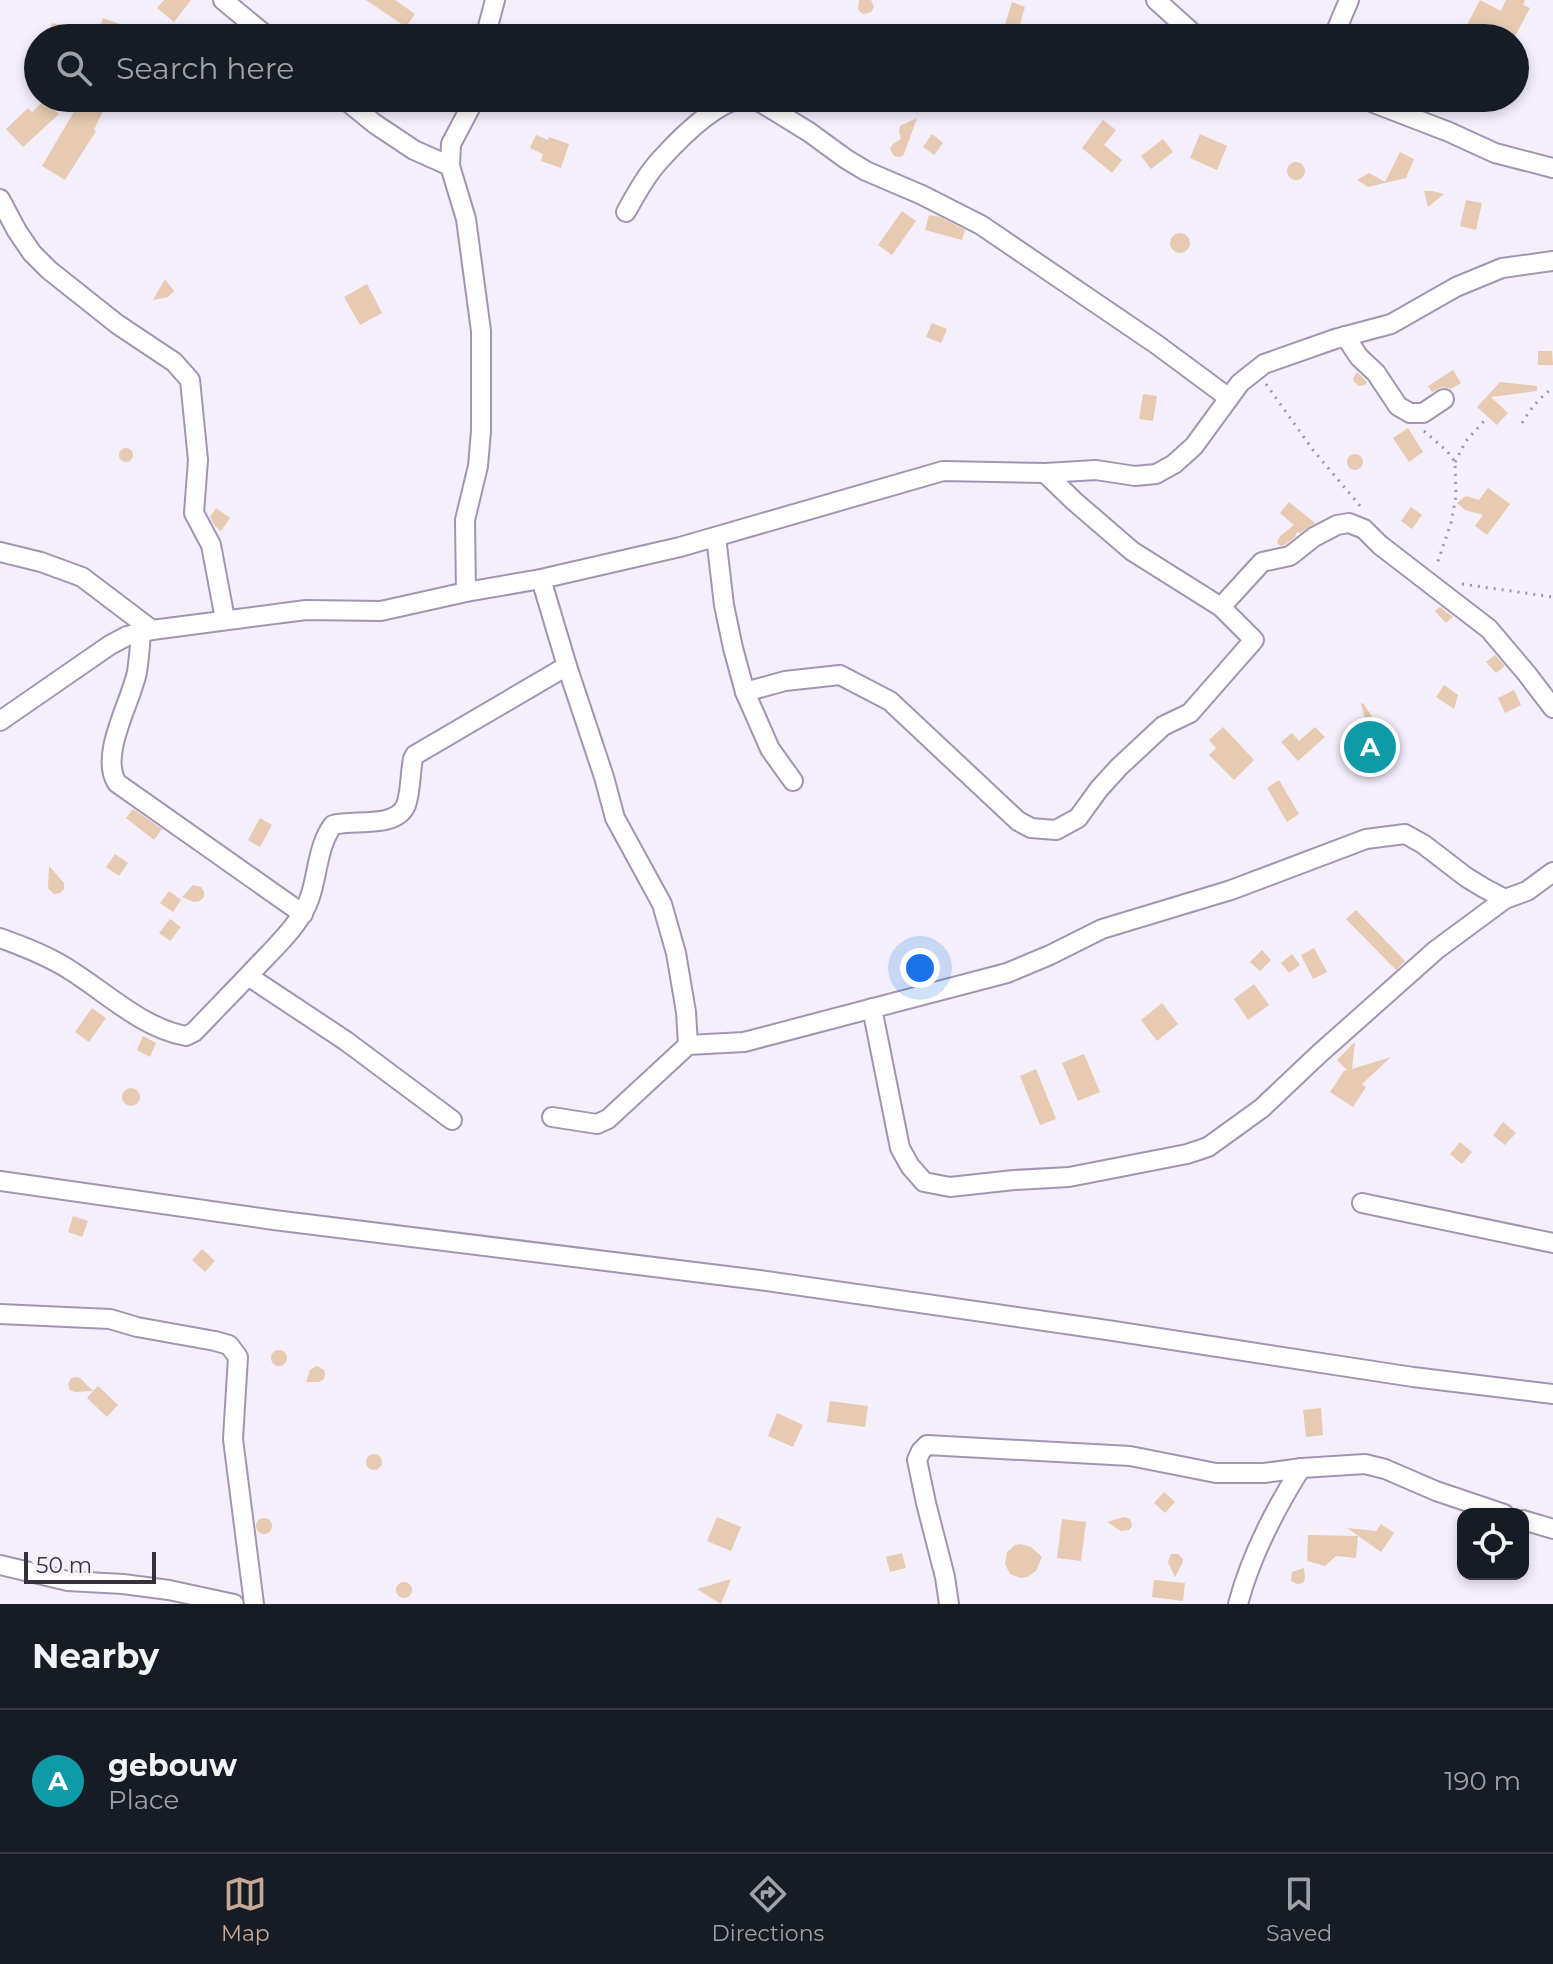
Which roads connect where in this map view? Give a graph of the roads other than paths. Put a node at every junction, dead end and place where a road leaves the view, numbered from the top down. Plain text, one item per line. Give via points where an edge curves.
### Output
1 (223, 0) edge
2 (495, 0) edge
3 (1156, 0) edge
4 (1349, 0) edge
5 (252, 24) edge
6 (489, 24) edge
7 (1183, 24) edge
8 (1339, 24) edge
9 (360, 112) edge
10 (467, 112) edge
11 (714, 112) edge
12 (776, 112) edge
13 (1397, 112) edge
14 (450, 166) junction
15 (1553, 168) edge
16 (0, 199) edge
17 (626, 212) dead end
18 (1553, 261) edge
19 (1345, 336) junction
20 (1229, 398) junction
21 (1444, 399) dead end
22 (1045, 473) junction
23 (716, 537) junction
24 (0, 552) edge
25 (541, 579) junction
26 (466, 592) junction
27 (1221, 607) junction
28 (225, 619) junction
29 (146, 632) junction
30 (567, 666) junction
31 (745, 692) junction
32 (1553, 708) edge
33 (0, 721) edge
34 (793, 781) dead end
35 (1553, 872) edge
36 (1505, 899) junction
37 (303, 914) junction
38 (0, 938) edge
39 (248, 976) junction
40 (872, 1008) junction
41 (688, 1045) junction
42 (552, 1117) dead end
43 (452, 1120) dead end
44 (0, 1181) edge
45 (1362, 1203) dead end
46 (1553, 1243) edge
47 (0, 1314) edge
48 (1553, 1394) edge
49 (1301, 1468) junction
50 (1486, 1508) edge
51 (1529, 1522) edge
52 (1553, 1529) edge
53 (0, 1565) edge
54 (234, 1604) edge
55 (254, 1604) edge
56 (949, 1604) edge
57 (1238, 1604) edge

1 - 5 street
2 - 6 street
3 - 7 street
4 - 8 street
9 - 14 street via 414,150
10 - 14 street via 451,144
11 - 17 street via 659,160
12 - 20 street via 866,171 981,225
13 - 15 street via 1495,153
14 - 26 street via 466,219 481,331 481,431 465,520
16 - 28 street via 32,253 49,270 174,362 190,380 198,460 194,513 211,545
18 - 19 street via 1502,268 1391,324
19 - 20 street via 1264,364
19 - 21 street via 1398,406 1423,413
20 - 22 street via 1194,446 1156,474
22 - 23 street via 943,471
22 - 27 street via 1132,551
23 - 25 street
23 - 31 street via 724,605
24 - 29 street via 82,577
25 - 26 street
25 - 30 street
26 - 28 street via 381,611 306,610
27 - 31 street via 1254,640 1190,713 1148,738 1078,818 1056,830 1018,821 890,701 840,675
27 - 32 street via 1262,562 1290,556 1314,537 1349,523 1364,529 1489,629
28 - 29 street
29 - 33 street via 110,645
29 - 37 street via 112,775
30 - 37 street via 415,755 405,807 398,814 333,825
30 - 41 street via 615,818 662,904 676,953
31 - 34 street via 770,749
35 - 36 street
36 - 40 street via 1405,834 1382,836 1102,929 1007,973
36 - 40 street via 1436,950 1262,1108 1208,1147 1069,1177 950,1187 924,1182 900,1148
37 - 39 street
38 - 39 street via 71,970 156,1028 186,1036
39 - 43 street
40 - 41 street via 744,1042
41 - 42 street via 608,1119 597,1124
44 - 48 street via 759,1280
45 - 46 street
47 - 55 street via 110,1319 229,1345 238,1357 233,1439
49 - 50 street via 1365,1464
49 - 56 street via 1216,1473 1130,1456 927,1445 917,1460
49 - 57 street via 1260,1541
51 - 52 street
53 - 54 street via 68,1581 169,1590

